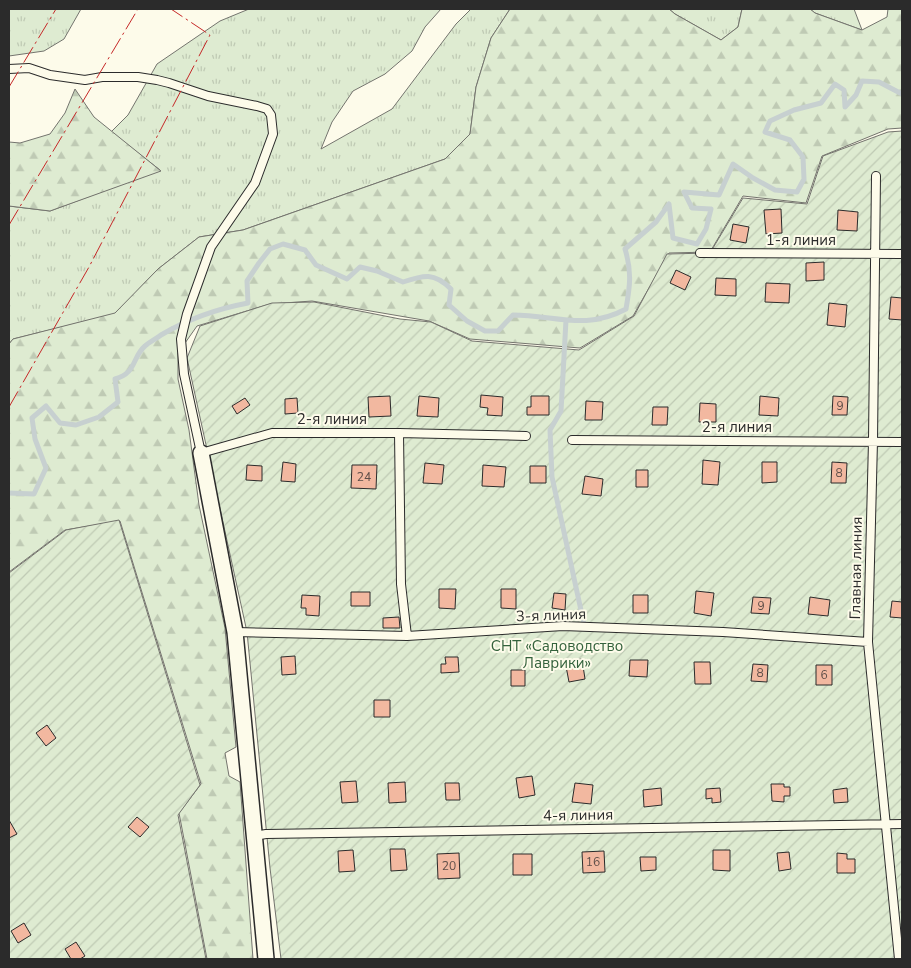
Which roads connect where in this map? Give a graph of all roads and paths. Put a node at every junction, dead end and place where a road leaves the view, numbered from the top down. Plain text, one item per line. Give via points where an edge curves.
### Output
1 (9, 69) edge
2 (876, 176) dead end
3 (700, 254) dead end
4 (876, 254) junction
5 (902, 254) edge
6 (399, 433) junction
7 (526, 436) dead end
8 (572, 440) dead end
9 (873, 441) junction
10 (902, 442) edge
11 (201, 453) junction
12 (235, 632) junction
13 (407, 636) junction
14 (868, 642) junction
15 (886, 824) junction
16 (902, 824) edge
17 (254, 836) junction
18 (266, 959) edge
19 (899, 959) edge

1 - 11 lane via 29,68 85,80 102,77 156,80 267,109 271,115 273,134 255,183 211,247 181,339 184,374
2 - 4 lane, Главная линия
3 - 4 lane, 1-я линия
4 - 5 lane, 1-я линия
4 - 9 lane, Главная линия
6 - 7 lane, 2-я линия
6 - 11 lane, 2-я линия via 272,433
6 - 13 lane via 401,584
8 - 9 lane, 2-я линия
9 - 10 lane, 2-я линия
9 - 14 lane, Главная линия
11 - 12 street
12 - 13 lane, 3-я линия
12 - 17 street
13 - 14 lane, 3-я линия via 563,626
14 - 15 lane, Главная линия
15 - 16 lane, 4-я линия
15 - 17 lane, 4-я линия
15 - 19 lane, Главная линия
17 - 18 street

